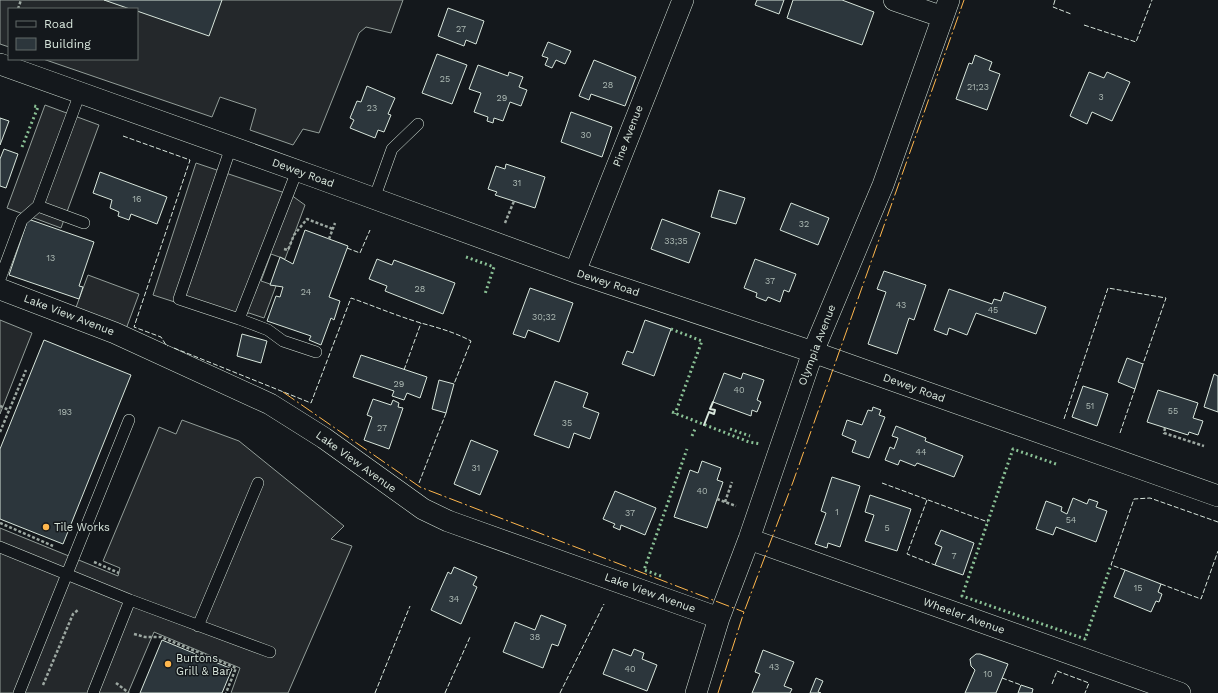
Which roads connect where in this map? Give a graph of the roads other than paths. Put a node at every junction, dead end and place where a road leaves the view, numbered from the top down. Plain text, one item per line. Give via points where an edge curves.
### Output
1 (683, 0) edge
2 (894, 0) edge
3 (946, 8) edge
4 (0, 64) edge
5 (80, 93) junction
6 (418, 124) dead end
7 (231, 147) junction
8 (297, 171) junction
9 (374, 199) junction
10 (38, 206) junction
11 (84, 223) dead end
12 (575, 272) junction
13 (0, 279) edge
14 (0, 289) edge
15 (239, 319) junction
16 (316, 352) dead end
17 (813, 352) junction
18 (130, 420) dead end
19 (258, 483) dead end
20 (1218, 496) edge
21 (749, 539) junction
22 (0, 547) edge
23 (66, 574) junction
24 (130, 600) junction
25 (719, 618) junction
26 (198, 626) junction
27 (270, 652) dead end
28 (19, 693) edge
29 (93, 693) edge
30 (696, 693) edge
31 (1180, 693) edge

1 - 12 street, Pine Avenue
2 - 3 street
3 - 17 street, Olympia Avenue via 883,184
4 - 5 street, Dewey Road
5 - 7 street, Dewey Road
5 - 10 lane
6 - 9 lane via 392,149
7 - 8 street, Dewey Road
7 - 15 lane via 179,299
8 - 9 street, Dewey Road
8 - 15 lane
9 - 12 street, Dewey Road
10 - 11 lane
10 - 13 lane via 22,220
12 - 17 street, Dewey Road
14 - 25 street, Lake View Avenue via 115,333 270,404 329,442 417,505 448,521
15 - 16 lane via 268,330 284,341
17 - 20 street, Dewey Road
17 - 21 street, Olympia Avenue
18 - 23 lane
19 - 26 lane
21 - 25 street, Olympia Avenue
21 - 31 street, Wheeler Avenue
22 - 23 lane
23 - 24 lane
23 - 28 lane
24 - 26 lane
24 - 29 lane
25 - 30 street, Olympia Avenue
26 - 27 lane

